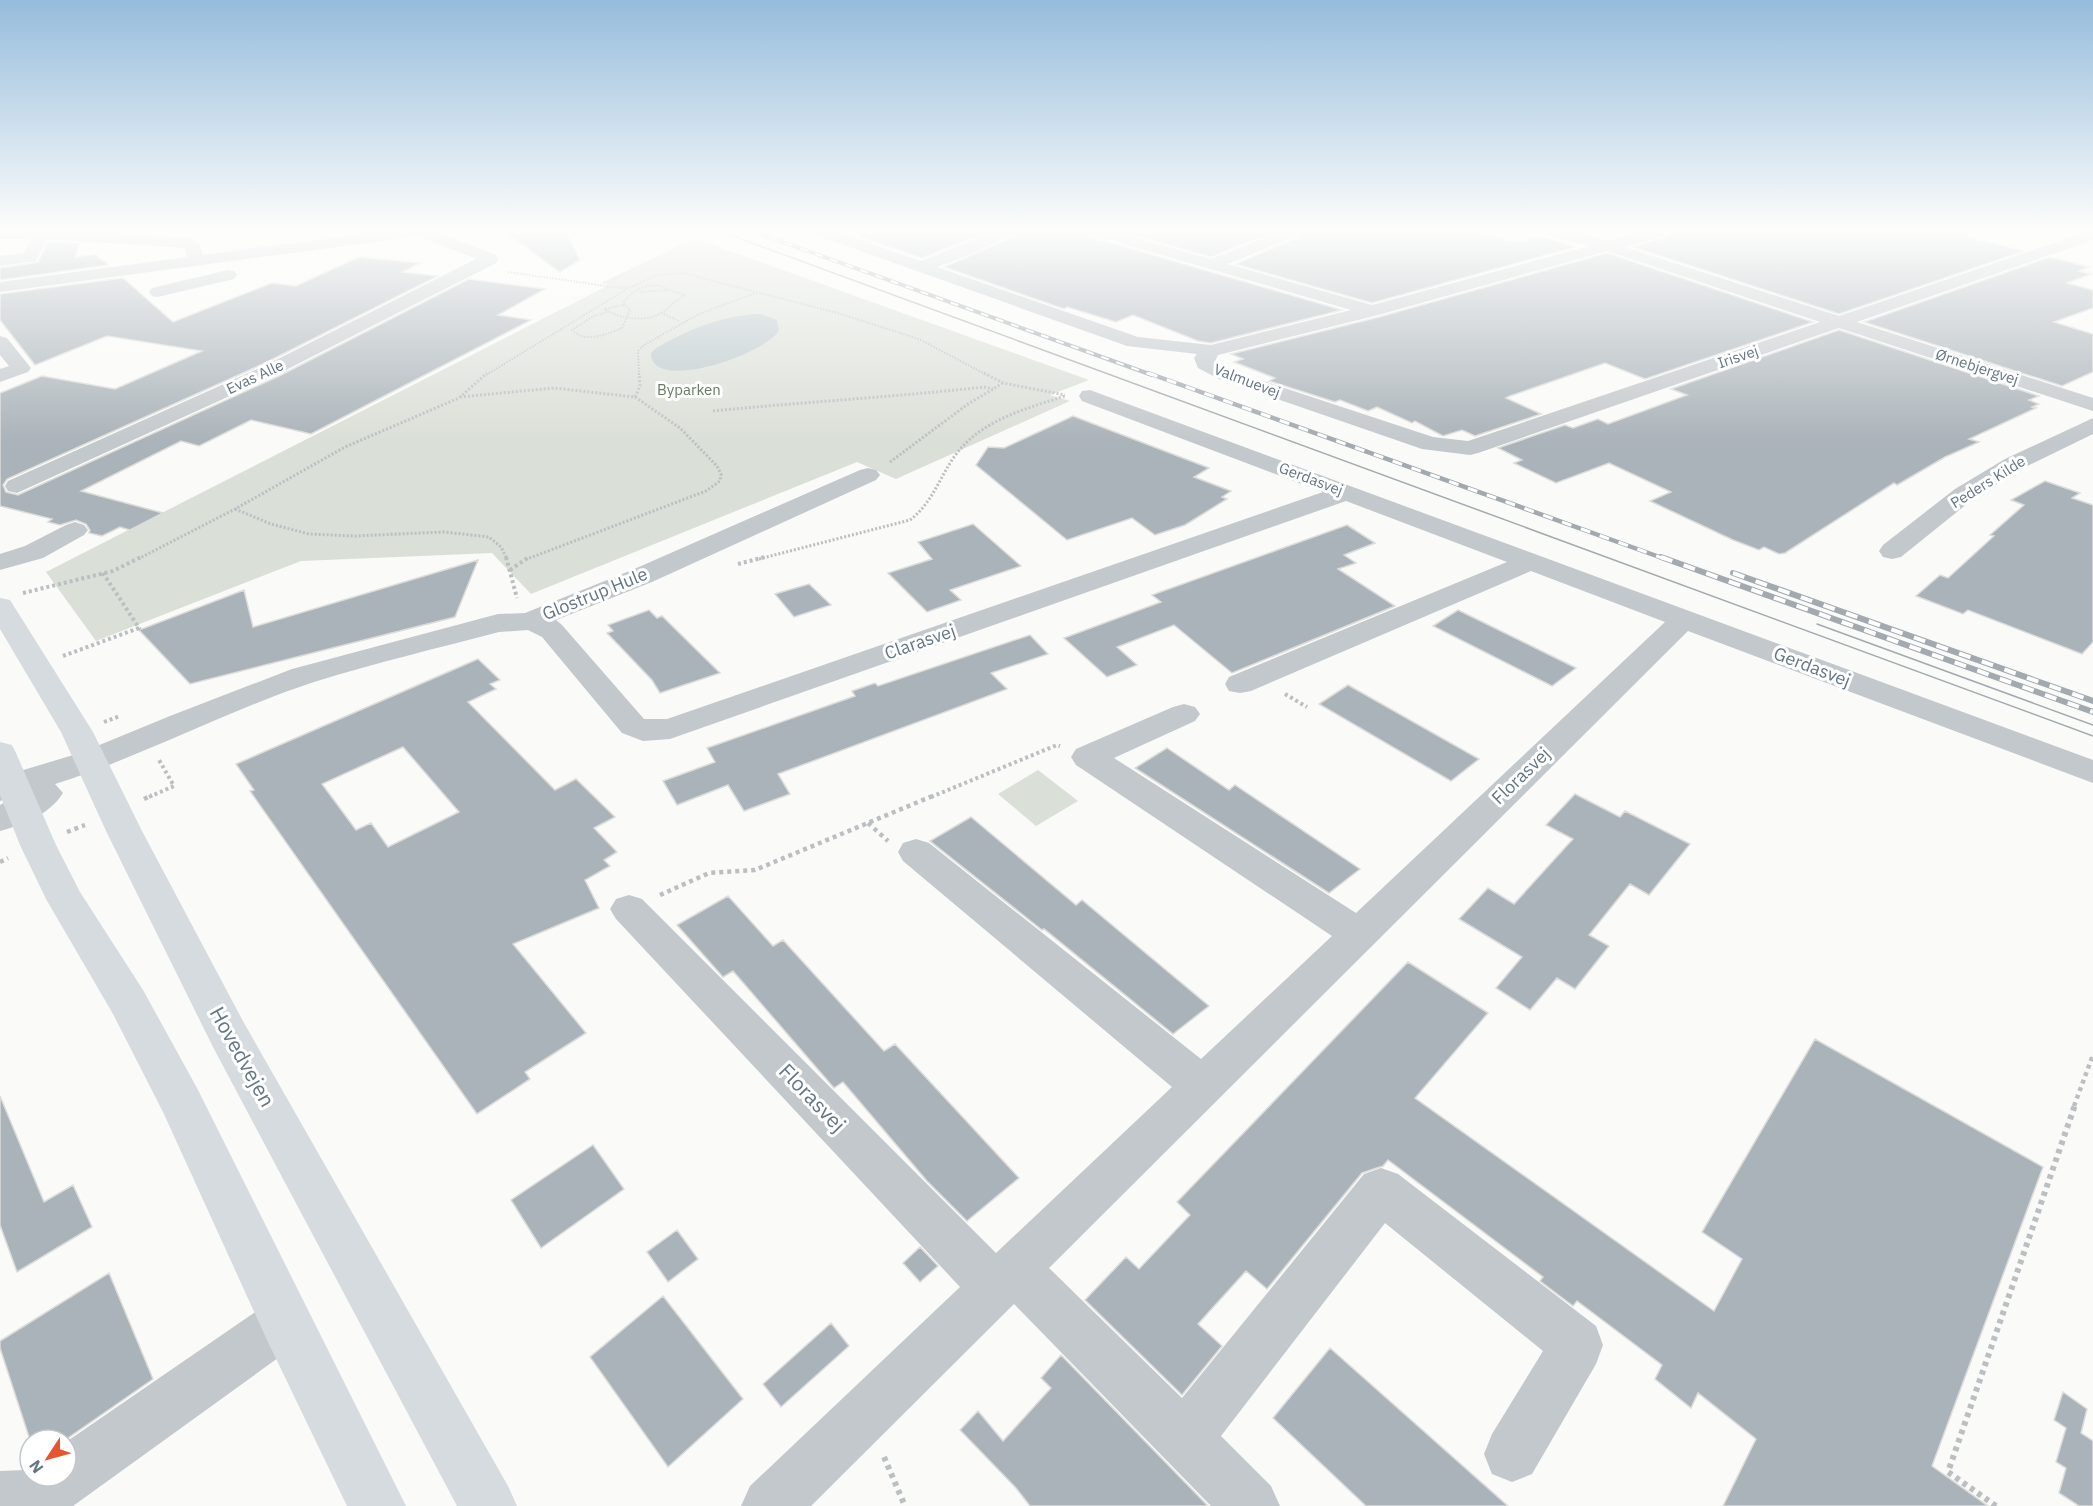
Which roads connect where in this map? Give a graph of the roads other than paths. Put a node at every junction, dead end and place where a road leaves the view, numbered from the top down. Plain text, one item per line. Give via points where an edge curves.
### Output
1 (405, 302) edge
2 (1021, 302) edge
3 (1344, 302) edge
4 (1399, 302) edge
5 (1780, 302) edge
6 (1898, 302) edge
7 (1371, 310) junction
8 (1841, 322) junction
9 (0, 342) edge
10 (1211, 351) junction
11 (0, 376) edge
12 (1090, 396) road end
13 (2093, 405) edge
14 (2093, 426) edge
15 (1421, 441) joint
16 (868, 475) road end
17 (17, 486) dead end
18 (1347, 492) junction
19 (75, 530) dead end
20 (1892, 551) dead end
21 (1532, 561) junction
22 (0, 562) edge
23 (11, 599) edge
24 (1684, 619) junction
25 (529, 621) junction
26 (1240, 684) dead end
27 (1184, 714) dead end
28 (92, 761) junction
29 (2093, 772) edge
30 (7, 791) edge
31 (916, 852) dead end
32 (629, 909) road end
33 (1358, 933) junction
34 (1202, 1086) junction
35 (1005, 1278) junction
36 (285, 1322) junction
37 (1185, 1438) junction
38 (1512, 1454) dead end
39 (0, 1500) edge
40 (377, 1506) edge
41 (488, 1506) edge
42 (770, 1506) edge
43 (1251, 1506) edge

1 - 17 street, Evas Alle via 271,370
2 - 10 street, Valmuevej via 1134,342
3 - 7 street
4 - 7 street
5 - 8 street, Ørnebjergvej
6 - 8 street, Irisvej
7 - 10 street
8 - 13 street, Ørnebjergvej
8 - 15 street, Irisvej via 1478,447 1460,449
9 - 11 street via 21,368
10 - 15 street, Valmuevej via 1204,358 1212,369
12 - 18 street, Gerdasvej
14 - 20 street, Peders Kilde via 2013,464 1964,494
16 - 25 street, Glostrup Hule via 642,576
18 - 21 street, Gerdasvej
18 - 25 street, Clarasvej via 670,729 643,731 633,726 552,631
19 - 22 street via 34,552
21 - 24 street, Gerdasvej
21 - 26 street
23 - 28 main road, Hovedvejen via 37,665
24 - 29 street, Gerdasvej
24 - 33 street, Florasvej
25 - 28 street, Glostrup Hule via 498,622 303,676
27 - 33 street via 1088,757
28 - 30 street, Glostrup Hule
28 - 41 main road, Hovedvejen via 224,1026
30 - 36 main road via 181,1102
31 - 34 street
32 - 35 street, Florasvej
33 - 34 street, Florasvej
34 - 35 street, Florasvej
35 - 37 street
35 - 42 street, Florasvej
36 - 39 street via 34,1499
36 - 40 main road
37 - 38 street via 1381,1190 1577,1345
37 - 43 street

